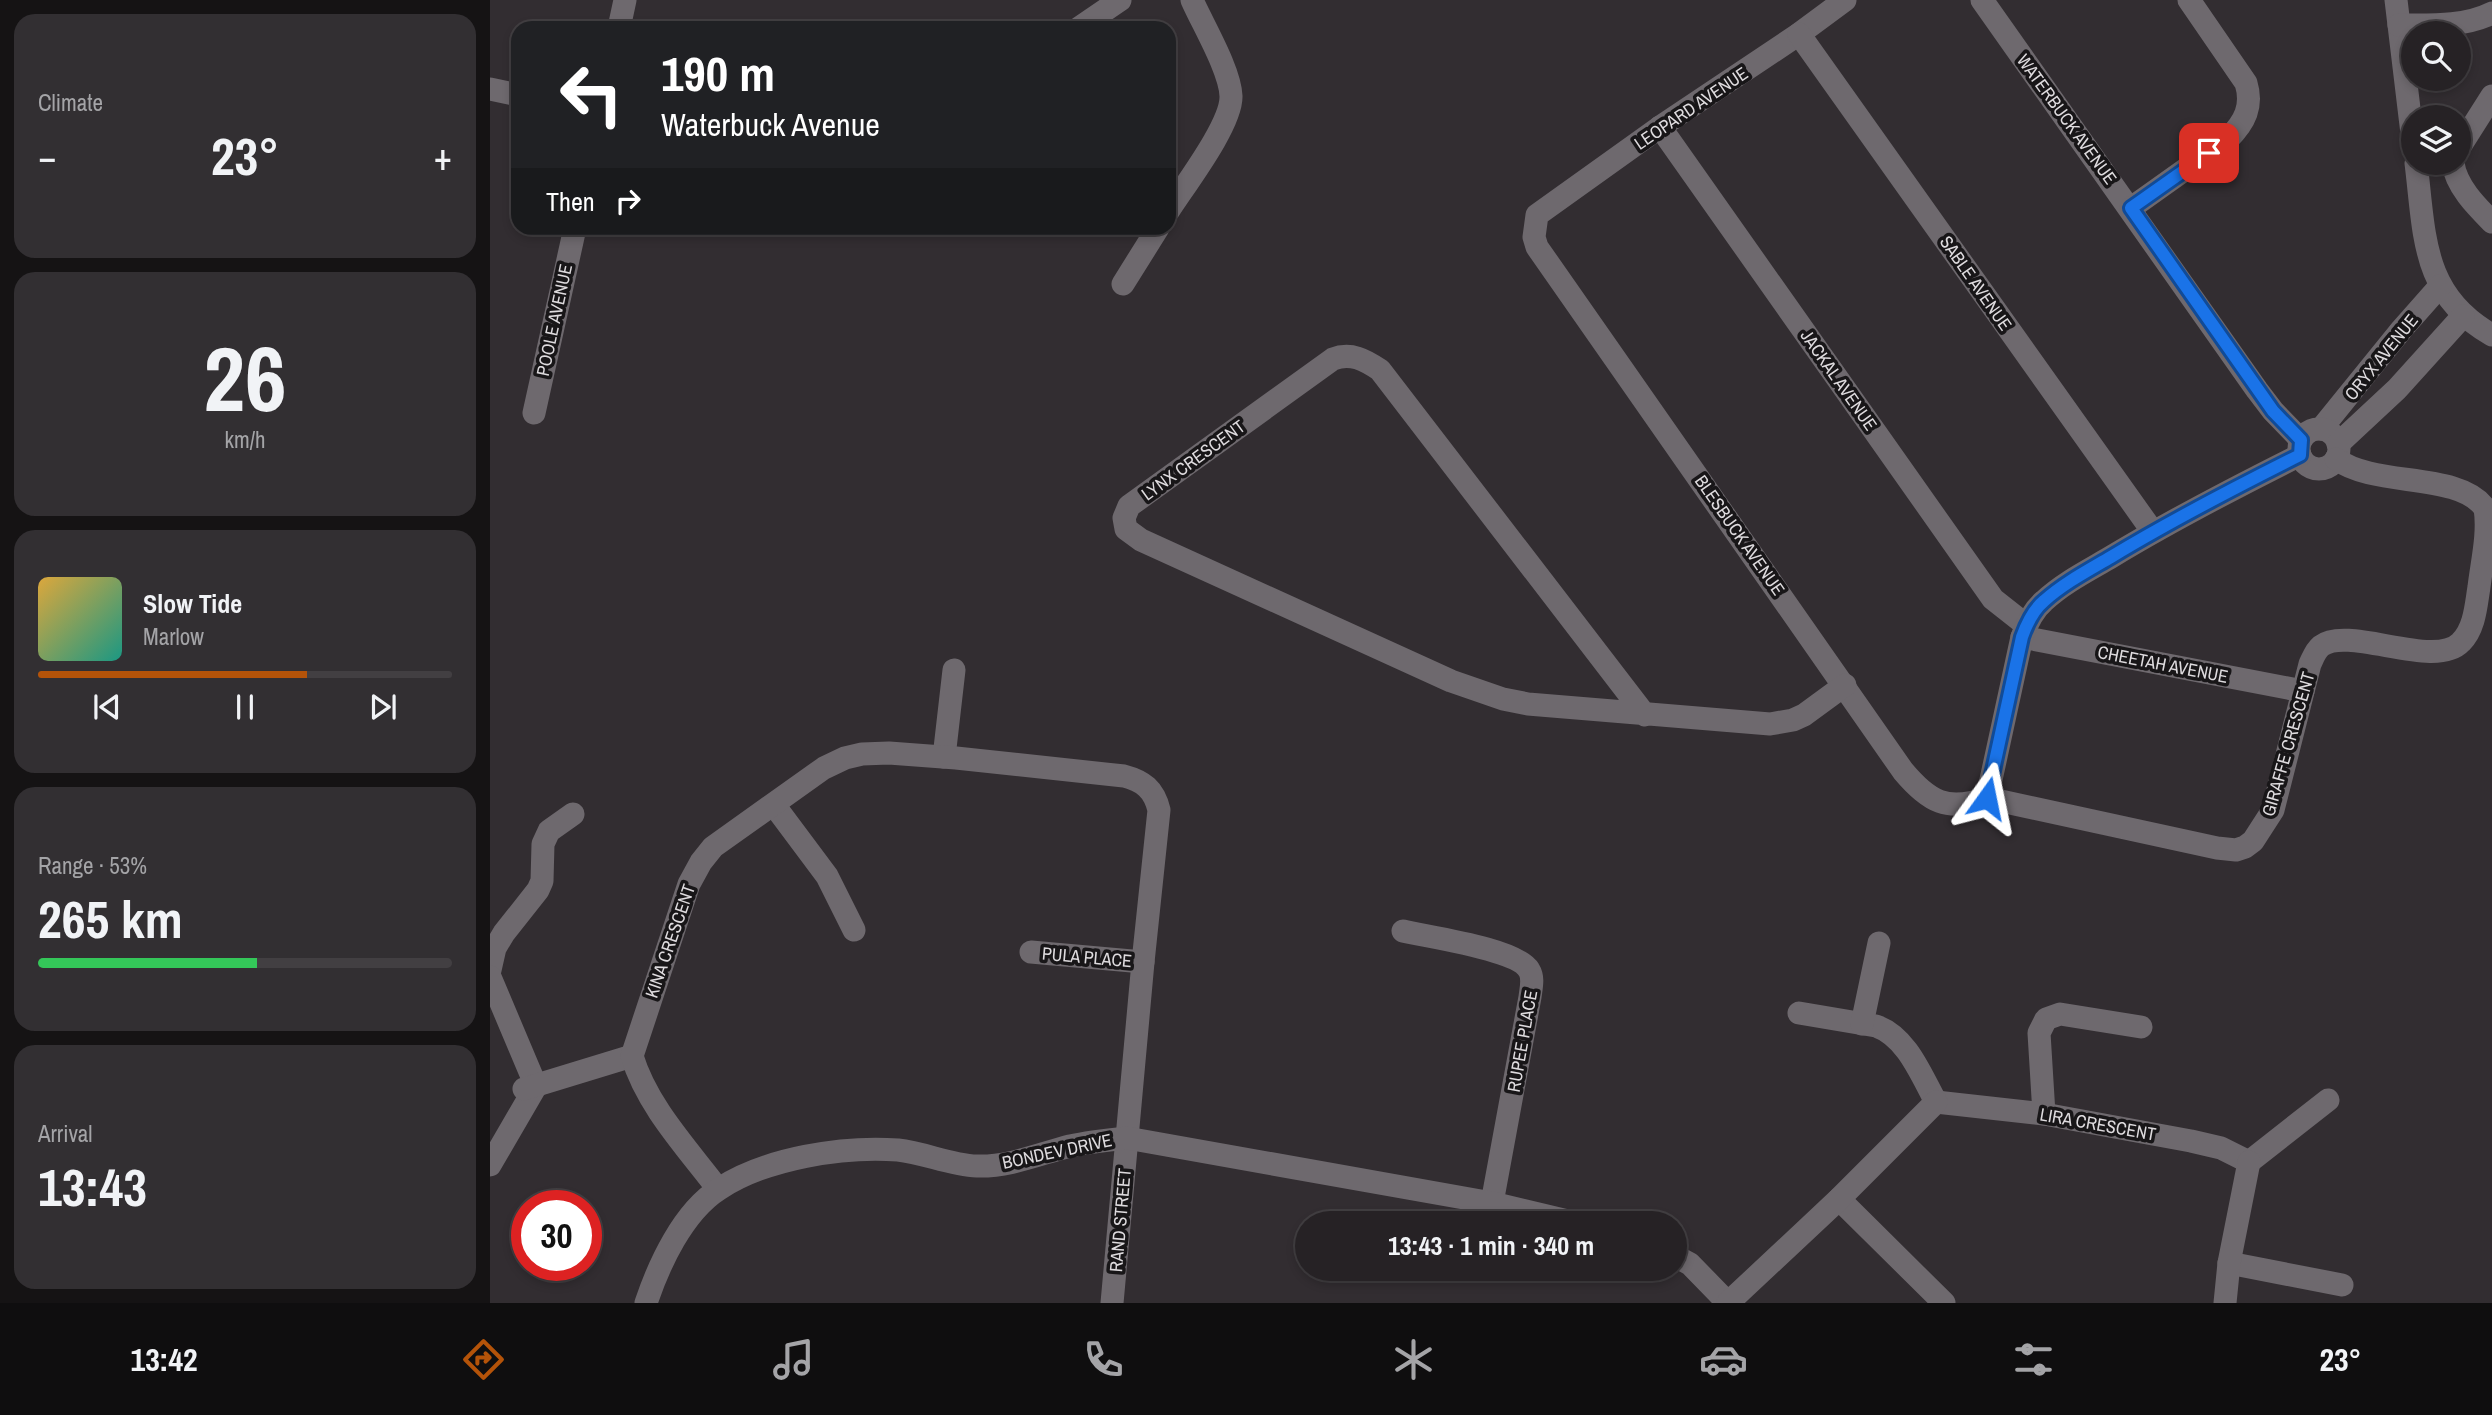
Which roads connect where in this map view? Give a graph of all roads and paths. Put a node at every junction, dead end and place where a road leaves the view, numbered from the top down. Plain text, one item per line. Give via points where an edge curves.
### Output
1 (625, 0) edge
2 (1120, 0) edge
3 (1192, 0) edge
4 (1845, 0) edge
5 (1982, 0) edge
6 (2189, 0) edge
7 (2396, 0) edge
8 (2492, 13) edge
9 (620, 21) edge
10 (1089, 21) edge
11 (2399, 25) junction
12 (1799, 34) junction
13 (490, 89) edge
14 (511, 94) edge
15 (2492, 96) edge
16 (2409, 105) edge
17 (1660, 127) junction
18 (2471, 129) edge
19 (2417, 175) edge
20 (2456, 175) edge
21 (1176, 199) edge
22 (2131, 208) junction
23 (1537, 215) joint
24 (2492, 222) edge
25 (573, 235) edge
26 (1154, 235) edge
27 (1123, 284) dead end
28 (2440, 286) junction
29 (2463, 316) junction
30 (2492, 335) edge
31 (534, 413) dead end
32 (2319, 446) junction
33 (2153, 532) junction
34 (2024, 631) junction
35 (954, 670) dead end
36 (1845, 685) junction
37 (2303, 691) junction
38 (1645, 715) junction
39 (944, 757) junction
40 (1987, 798) junction
41 (774, 805) junction
42 (573, 814) dead end
43 (853, 930) dead end
44 (1403, 931) dead end
45 (1879, 943) dead end
46 (1031, 952) dead end
47 (1143, 962) junction
48 (490, 970) edge
49 (490, 977) edge
50 (1799, 1013) dead end
51 (1862, 1024) junction
52 (2141, 1027) dead end
53 (632, 1056) junction
54 (530, 1087) junction
55 (2328, 1100) dead end
56 (1936, 1102) junction
57 (2044, 1114) junction
58 (1128, 1138) junction
59 (2249, 1162) junction
60 (490, 1165) edge
61 (718, 1189) junction
62 (1839, 1199) junction
63 (1492, 1203) junction
64 (1526, 1211) edge
65 (1687, 1262) edge
66 (2229, 1263) junction
67 (2342, 1285) dead end
68 (646, 1303) edge
69 (1112, 1303) edge
70 (1728, 1303) edge
71 (1944, 1303) edge
72 (2225, 1303) edge

1 - 9 street
2 - 10 street
3 - 21 street via 1228,79 1231,106
4 - 12 street, LEOPARD AVENUE
5 - 22 street, WATERBUCK AVENUE
6 - 22 street via 2246,83 2249,106 2228,139
7 - 11 street
8 - 11 street via 2452,24
11 - 16 street
12 - 17 street, LEOPARD AVENUE
12 - 33 street, SABLE AVENUE
13 - 14 street
15 - 18 street
17 - 23 street, LEOPARD AVENUE
17 - 34 street, JACKAL AVENUE via 1993,599
19 - 28 street via 2425,239
20 - 24 street
22 - 32 street, WATERBUCK AVENUE via 2273,411
23 - 36 street, BLESBUCK AVENUE via 1537,247
25 - 31 street, POOLE AVENUE
26 - 27 street
28 - 29 street
28 - 32 street, ORYX AVENUE via 2402,329
29 - 30 street
29 - 32 street, ORYX AVENUE via 2398,389
32 - 33 street, ORYX AVENUE
32 - 37 street, GIRAFFE CRESCENT via 2364,473 2472,496 2485,508 2486,531 2476,604 2463,641 2450,648 2417,650 2344,641 2323,644 2310,664
33 - 34 street, ORYX AVENUE via 2043,601
34 - 37 street, CHEETAH AVENUE
34 - 40 street, ORYX AVENUE
35 - 39 street
36 - 38 street, LYNX CRESCENT via 1804,715 1783,723
36 - 40 street, BLESBUCK AVENUE via 1917,788 1954,806
37 - 40 street, GIRAFFE CRESCENT via 2273,810 2245,847 2217,848
38 - 38 street, LYNX CRESCENT via 1380,370 1366,360 1342,355 1333,359 1129,506 1124,518 1126,529 1141,540 1451,681 1528,704
39 - 41 street, KINA CRESCENT via 890,753 845,758
39 - 47 street, KINA CRESCENT via 1124,776 1149,788 1159,810
41 - 43 street via 827,876
41 - 53 street, KINA CRESCENT via 713,847 701,862 689,884
42 - 48 street via 549,831 543,844 542,881 503,933
44 - 63 street, RUPEE PLACE via 1490,950 1523,963 1530,971 1530,997
45 - 51 street
46 - 47 street, PULA PLACE
47 - 58 street, KINA CRESCENT
49 - 54 street
50 - 51 street
51 - 56 street via 1887,1030 1895,1037
52 - 57 street via 2060,1014 2046,1019 2039,1033
53 - 54 street
53 - 61 street via 648,1095
54 - 60 street
55 - 59 street
56 - 57 street, LIRA CRESCENT
56 - 62 street
57 - 59 street, LIRA CRESCENT via 2221,1148
58 - 61 street, BONDEV DRIVE via 977,1166 899,1150 806,1155
58 - 63 street, BONDEV DRIVE
58 - 69 street, RAND STREET
59 - 66 street
61 - 68 street, BONDEV DRIVE via 670,1244
62 - 70 street
62 - 71 street
63 - 64 street, BONDEV DRIVE
65 - 70 street
66 - 67 street
66 - 72 street

